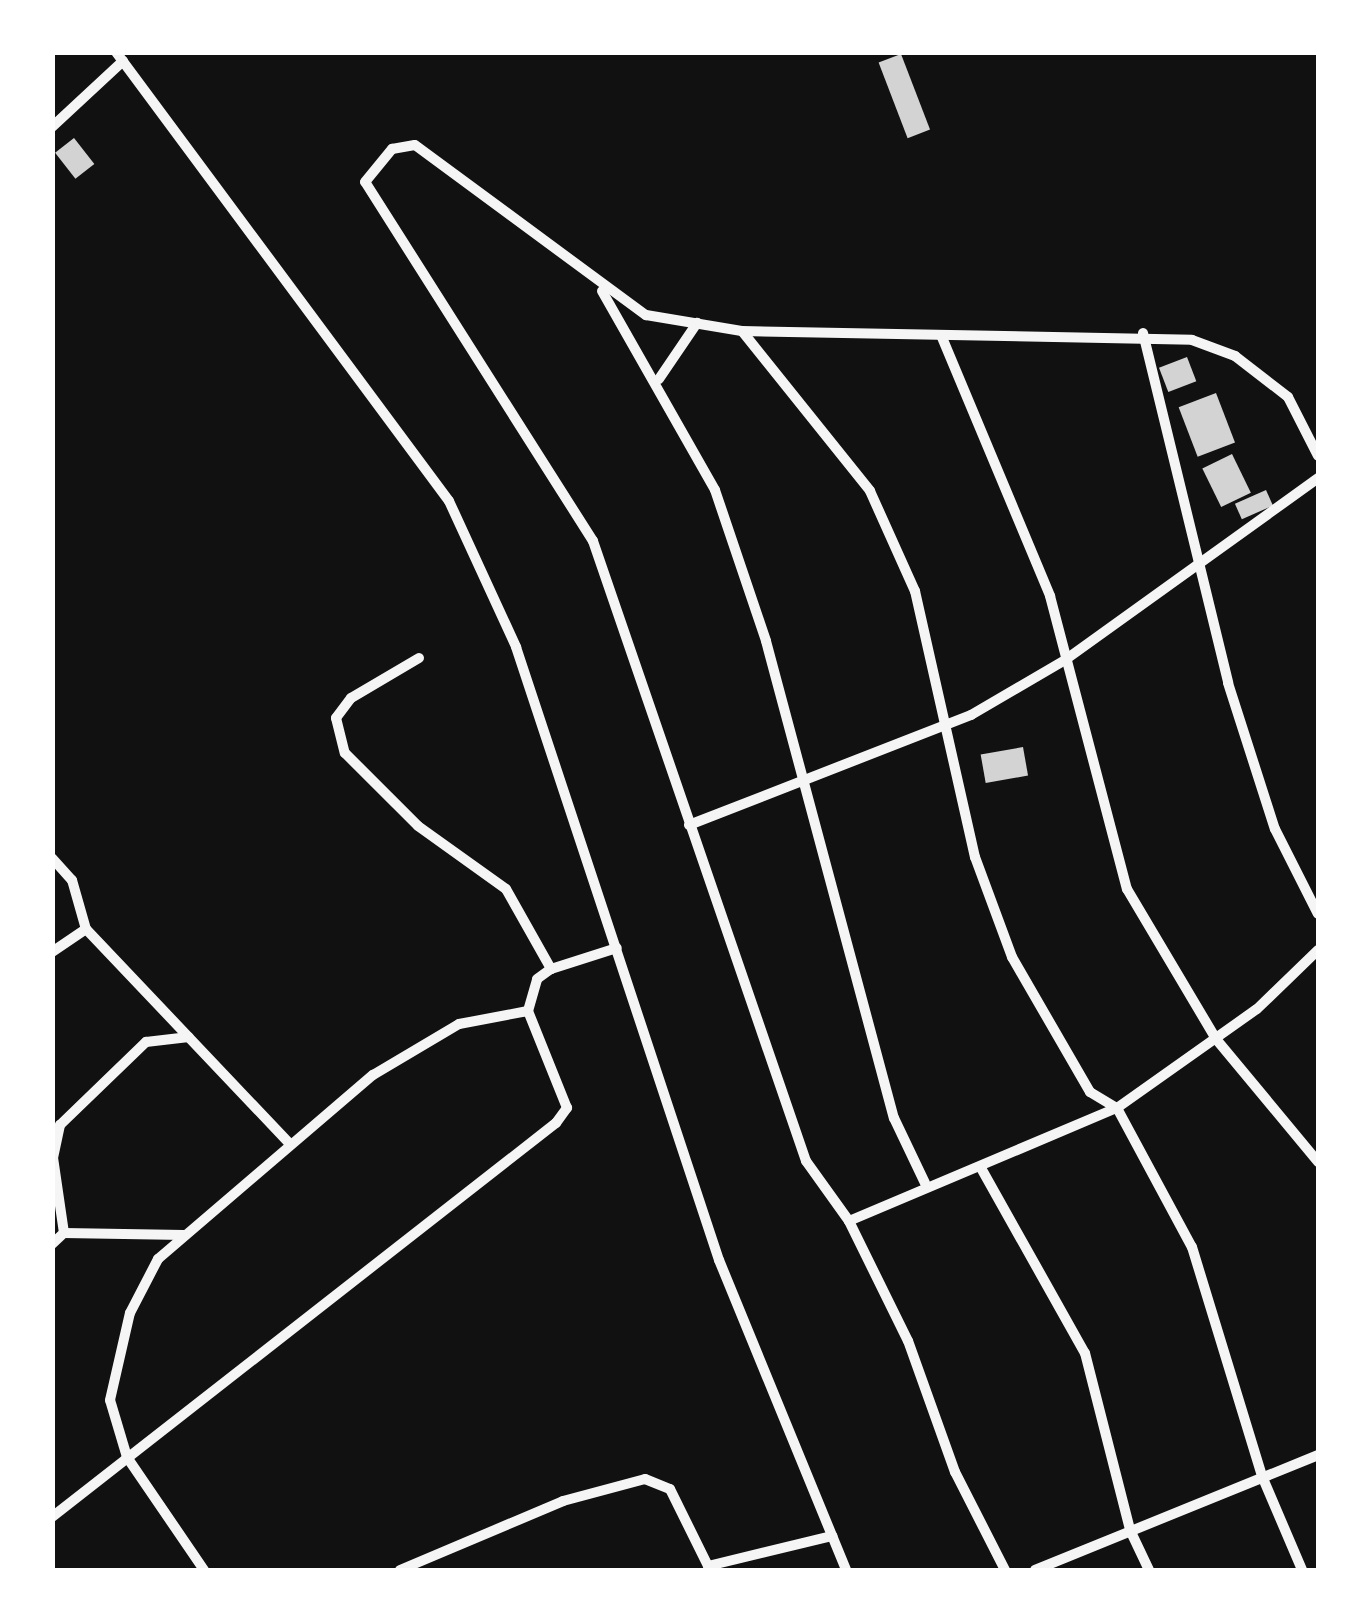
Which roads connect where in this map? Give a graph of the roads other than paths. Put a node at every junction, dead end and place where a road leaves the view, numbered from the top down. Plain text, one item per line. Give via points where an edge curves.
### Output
1 (119, 57) edge
2 (52, 127) edge
3 (601, 290) junction
4 (697, 323) junction
5 (742, 330) junction
6 (1143, 333) junction
7 (941, 336) junction
8 (658, 379) junction
9 (1318, 456) edge
10 (1318, 478) edge
11 (1202, 562) junction
12 (419, 658) dead end
13 (1065, 660) junction
14 (944, 727) junction
15 (798, 777) junction
16 (689, 825) junction
17 (52, 858) edge
18 (52, 866) edge
19 (72, 880) junction
20 (1318, 914) edge
21 (86, 929) junction
22 (617, 948) junction
23 (1318, 950) edge
24 (52, 952) edge
25 (551, 969) junction
26 (528, 1011) junction
27 (189, 1038) junction
28 (1216, 1039) junction
29 (1117, 1108) junction
30 (290, 1144) junction
31 (1318, 1162) edge
32 (981, 1168) junction
33 (925, 1183) junction
34 (850, 1221) junction
35 (64, 1233) junction
36 (186, 1235) junction
37 (52, 1244) edge
38 (1318, 1456) edge
39 (127, 1457) junction
40 (1262, 1476) junction
41 (52, 1517) edge
42 (1130, 1530) junction
43 (832, 1536) junction
44 (697, 1566) edge
45 (204, 1570) edge
46 (400, 1570) edge
47 (846, 1570) edge
48 (1005, 1570) edge
49 (1035, 1570) edge
50 (1149, 1570) edge
51 (1302, 1570) edge

1 - 2 street
1 - 22 street via 448,501 516,647
3 - 4 street via 646,315
3 - 8 street
3 - 16 street via 416,145 392,149 366,182 592,541
4 - 5 street
4 - 8 street
5 - 7 street
5 - 14 street via 870,491 914,591
6 - 7 street
6 - 9 street via 1192,340 1263,374 1288,396
6 - 11 street
7 - 13 street via 1026,530
8 - 15 street via 715,490 766,642
10 - 11 street
11 - 13 street
11 - 20 street via 1228,682 1275,829
12 - 25 street via 351,698 336,718 345,753 418,826 506,889
13 - 14 street
13 - 28 street via 1127,889
14 - 15 street
14 - 29 street via 1012,957 1090,1092
15 - 16 street
15 - 33 street via 894,1118
16 - 34 street via 806,1161
17 - 19 street
18 - 19 street
19 - 21 street
21 - 24 street
21 - 27 street
22 - 25 street
22 - 43 street via 719,1260
23 - 28 street
25 - 26 street via 537,979
26 - 30 street via 458,1024 373,1076
26 - 39 street via 568,1108 556,1123
27 - 30 street
27 - 35 street via 146,1042 60,1125 54,1158
28 - 29 street
28 - 31 street
29 - 32 street
29 - 40 street via 1198,1261
30 - 36 street
32 - 33 street
32 - 42 street via 1085,1353
33 - 34 street
34 - 48 street
35 - 36 street
35 - 37 street
36 - 39 street via 158,1259 115,1366 110,1400
38 - 40 street
39 - 41 street
39 - 45 street
40 - 42 street
40 - 51 street
42 - 49 street
42 - 50 street
43 - 44 street
43 - 47 street
44 - 46 street via 670,1490 644,1479 563,1502

